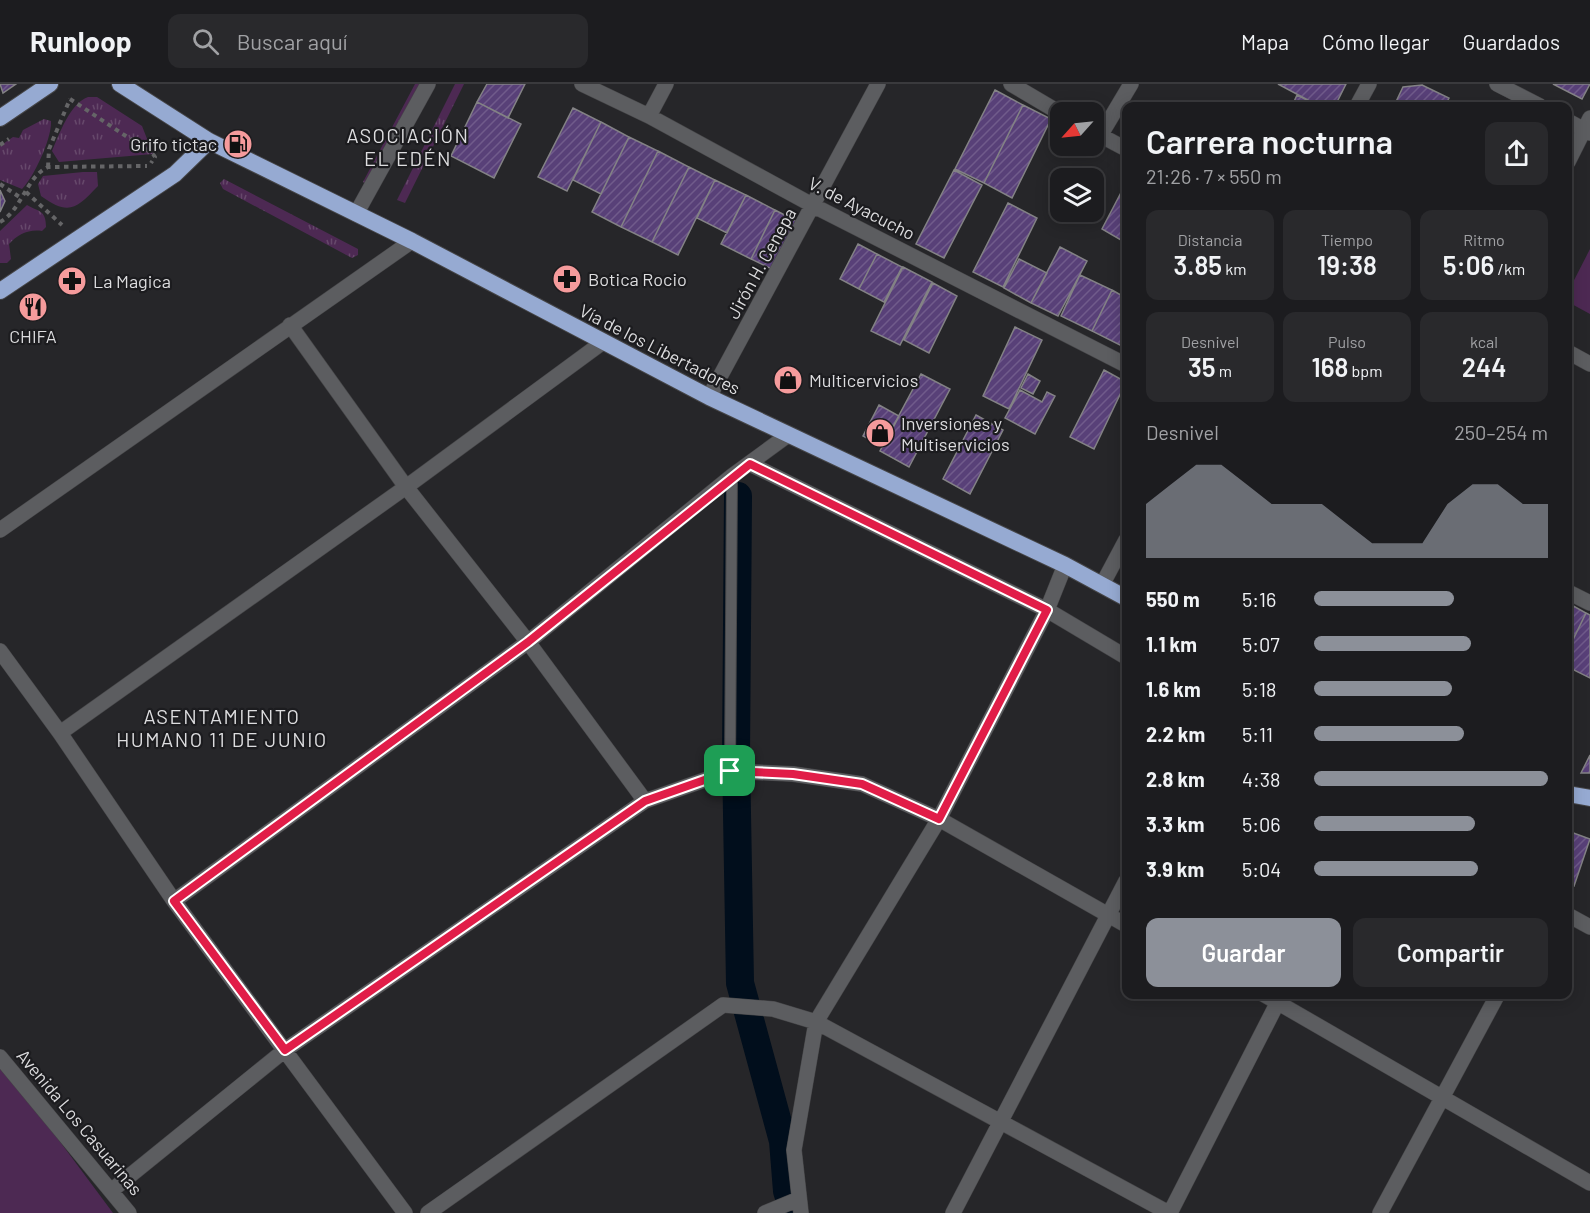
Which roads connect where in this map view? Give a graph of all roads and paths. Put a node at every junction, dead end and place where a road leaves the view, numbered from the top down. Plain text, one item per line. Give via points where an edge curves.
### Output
1 (50, 84) edge
2 (120, 84) edge
3 (428, 84) edge
4 (582, 84) edge
5 (666, 84) edge
6 (879, 84) edge
7 (1011, 84) edge
8 (1131, 84) edge
9 (1369, 84) edge
10 (1497, 84) edge
11 (1359, 102) edge
12 (1532, 102) edge
13 (1050, 107) edge
14 (649, 116) junction
15 (0, 118) edge
16 (1572, 122) edge
17 (1104, 124) edge
18 (1588, 127) edge
19 (1104, 137) edge
20 (209, 141) junction
21 (1122, 146) edge
22 (1572, 155) edge
23 (148, 166) junction
24 (48, 167) junction
25 (138, 173) dead end
26 (0, 184) edge
27 (26, 192) junction
28 (21, 198) junction
29 (814, 206) junction
30 (356, 214) junction
31 (72, 219) dead end
32 (0, 222) edge
33 (62, 225) junction
34 (54, 231) dead end
35 (412, 241) junction
36 (0, 291) edge
37 (290, 325) junction
38 (603, 342) junction
39 (1572, 354) edge
40 (1122, 363) edge
41 (1590, 363) edge
42 (709, 397) junction
43 (788, 435) junction
44 (750, 464) junction
45 (732, 476) junction
46 (406, 487) junction
47 (0, 530) edge
48 (1122, 548) edge
49 (1065, 565) junction
50 (1102, 585) junction
51 (1572, 594) edge
52 (1122, 596) edge
53 (1590, 603) edge
54 (1047, 610) junction
55 (528, 642) junction
56 (0, 651) edge
57 (1122, 655) edge
58 (60, 733) junction
59 (730, 771) junction
60 (1572, 795) edge
61 (1590, 798) edge
62 (645, 801) junction
63 (939, 819) junction
64 (1122, 889) edge
65 (174, 901) junction
66 (1109, 916) junction
67 (1572, 917) edge
68 (1122, 923) edge
69 (1590, 927) edge
70 (1279, 999) edge
71 (1282, 999) edge
72 (1495, 999) edge
73 (816, 1023) junction
74 (285, 1050) junction
75 (0, 1057) edge
76 (1444, 1098) junction
77 (1000, 1123) junction
78 (1590, 1183) edge
79 (111, 1191) junction
80 (798, 1204) edge
81 (767, 1212) edge
82 (129, 1213) edge
83 (405, 1213) edge
84 (428, 1213) edge
85 (953, 1213) edge
86 (1169, 1213) edge
87 (1380, 1213) edge

1 - 15 highway
2 - 20 highway, Vía de los Libertadores
3 - 30 street
4 - 14 street, V. de Ayacucho
5 - 14 street
6 - 29 street, Jirón H. Cenepa
7 - 13 street
8 - 17 street
9 - 11 street
10 - 12 street
14 - 29 street, V. de Ayacucho
16 - 18 street
18 - 22 street
19 - 21 street
20 - 30 highway, Vía de los Libertadores
20 - 36 highway via 175,174
23 - 24 path
23 - 24 path via 155,158 153,154 70,99 49,149
23 - 25 path
24 - 27 path via 39,171
26 - 28 path
27 - 28 path
27 - 33 path
28 - 32 path
29 - 40 street, V. de Ayacucho
29 - 42 street, Jirón H. Cenepa
30 - 35 highway, Vía de los Libertadores
31 - 33 path
33 - 34 path
35 - 37 street
35 - 38 highway, Vía de los Libertadores
37 - 46 street
37 - 47 street
38 - 42 highway, Vía de los Libertadores
38 - 46 street
39 - 41 street
42 - 43 highway, Vía de los Libertadores
43 - 44 street
43 - 49 highway, Vía de los Libertadores
44 - 45 street
44 - 54 street
45 - 55 street
45 - 59 lane
46 - 55 street
46 - 58 street
48 - 50 street
49 - 50 highway, Vía de los Libertadores
49 - 54 street
50 - 52 highway, Vía de los Libertadores
51 - 53 street
54 - 57 street
54 - 63 street
55 - 62 street
55 - 65 street
56 - 58 street
58 - 65 street
59 - 62 street
59 - 63 street via 793,774 862,784
60 - 61 highway
62 - 74 street
63 - 66 street
63 - 73 street
64 - 66 street
65 - 74 street
66 - 68 street
66 - 77 street
67 - 69 street
70 - 86 street
71 - 76 street
72 - 76 street
73 - 77 street
73 - 80 street via 794,1150
73 - 84 street via 773,1010 723,1005
74 - 79 street
74 - 83 street
75 - 79 street, Avenida Los Casuarinas
76 - 78 street
76 - 87 street
77 - 85 street
77 - 86 street
79 - 82 street, Avenida Los Casuarinas
80 - 81 street

